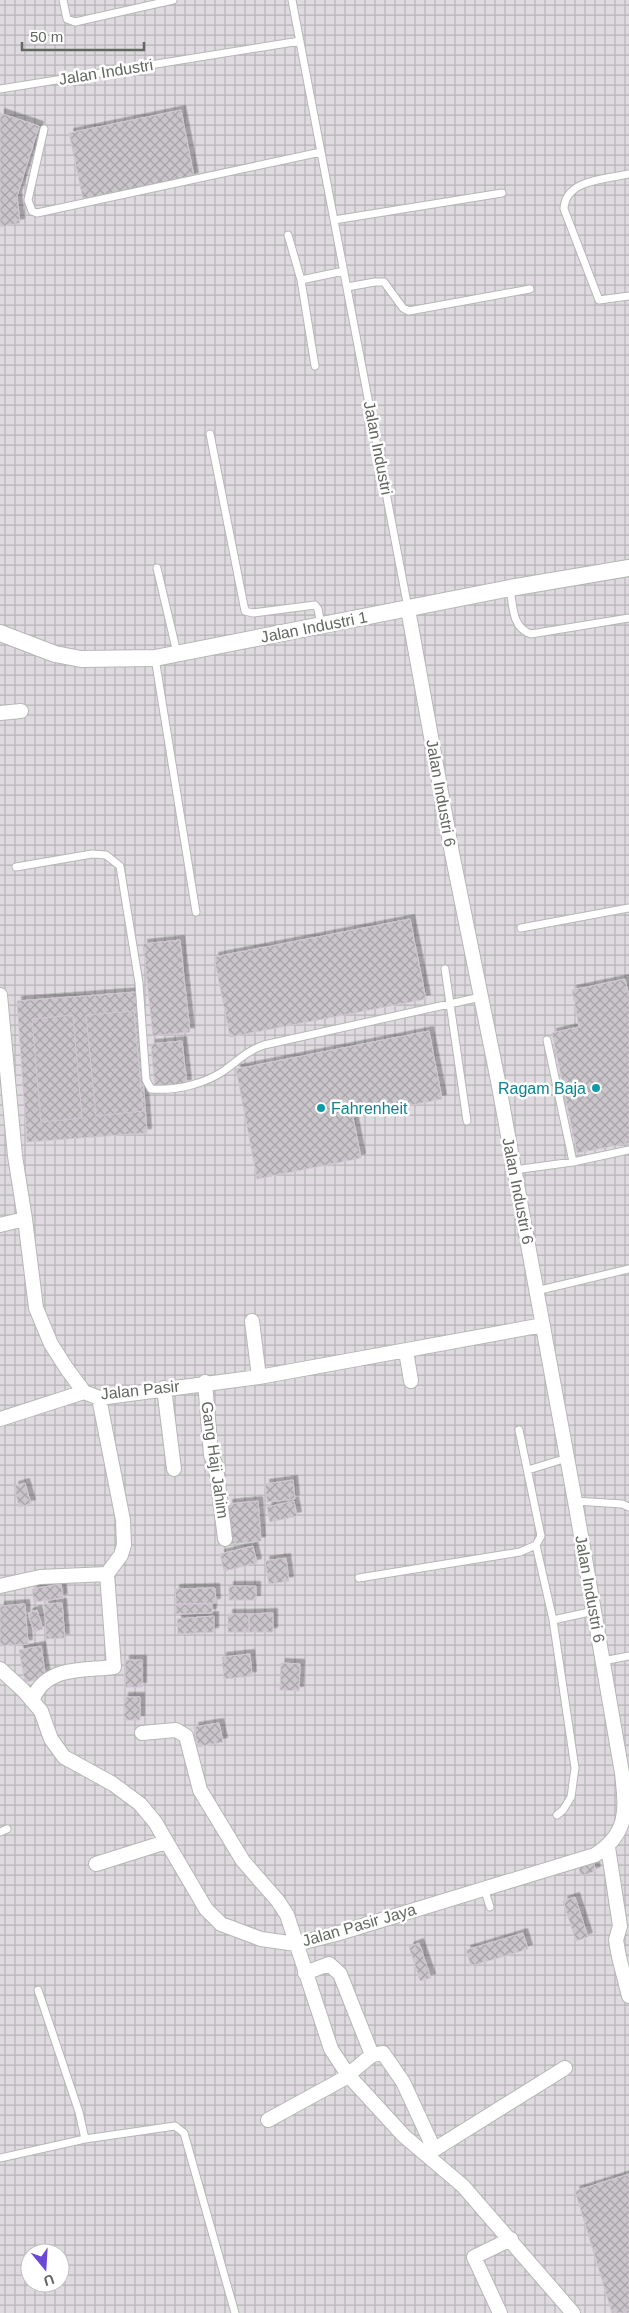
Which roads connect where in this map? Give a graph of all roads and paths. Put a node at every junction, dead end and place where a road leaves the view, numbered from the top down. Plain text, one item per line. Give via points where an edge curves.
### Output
1 (63, 0) edge
2 (173, 0) edge
3 (292, 0) edge
4 (300, 41) junction
5 (0, 89) edge
6 (44, 129) dead end
7 (321, 152) junction
8 (629, 174) edge
9 (502, 193) dead end
10 (334, 220) junction
11 (288, 235) dead end
12 (344, 270) junction
13 (300, 280) junction
14 (347, 287) junction
15 (530, 289) dead end
16 (629, 296) edge
17 (315, 366) dead end
18 (210, 434) dead end
19 (157, 568) dead end
20 (629, 568) edge
21 (510, 588) junction
22 (408, 609) junction
23 (629, 618) edge
24 (321, 625) junction
25 (0, 633) edge
26 (178, 654) junction
27 (155, 658) junction
28 (21, 711) dead end
29 (0, 713) edge
30 (16, 867) dead end
31 (629, 908) edge
32 (196, 912) dead end
33 (521, 928) dead end
34 (445, 969) dead end
35 (0, 996) edge
36 (481, 997) junction
37 (450, 1004) junction
38 (1, 1012) edge
39 (547, 1040) dead end
40 (467, 1121) dead end
41 (629, 1150) edge
42 (573, 1162) junction
43 (514, 1170) junction
44 (25, 1218) junction
45 (0, 1225) edge
46 (629, 1269) edge
47 (536, 1290) junction
48 (252, 1321) dead end
49 (542, 1325) junction
50 (406, 1351) junction
51 (259, 1377) junction
52 (411, 1381) dead end
53 (205, 1382) junction
54 (164, 1388) junction
55 (84, 1392) junction
56 (99, 1398) junction
57 (0, 1419) edge
58 (520, 1430) dead end
59 (567, 1458) junction
60 (174, 1469) dead end
61 (528, 1470) junction
62 (576, 1501) junction
63 (629, 1507) edge
64 (226, 1538) dead end
65 (536, 1546) junction
66 (107, 1574) junction
67 (359, 1578) dead end
68 (0, 1586) edge
69 (594, 1611) junction
70 (553, 1620) junction
71 (629, 1656) edge
72 (603, 1661) junction
73 (0, 1669) edge
74 (32, 1701) junction
75 (142, 1733) dead end
76 (626, 1773) edge
77 (556, 1816) dead end
78 (166, 1842) junction
79 (608, 1847) junction
80 (96, 1864) dead end
81 (484, 1888) junction
82 (490, 1908) dead end
83 (296, 1944) junction
84 (305, 1973) junction
85 (38, 1990) dead end
86 (629, 1996) edge
87 (372, 2055) junction
88 (565, 2068) dead end
89 (348, 2076) junction
90 (268, 2120) dead end
91 (85, 2139) junction
92 (430, 2152) junction
93 (0, 2158) edge
94 (511, 2239) junction
95 (235, 2313) edge
96 (500, 2313) edge
97 (573, 2313) edge

1 - 2 lane via 67,18 75,22
3 - 4 lane, Jalan Industri
4 - 5 lane, Jalan Industri
4 - 7 lane, Jalan Industri
6 - 7 lane via 28,200 32,211 37,213
7 - 10 lane, Jalan Industri
8 - 16 lane via 577,185 564,209 600,300
9 - 10 lane
10 - 12 lane, Jalan Industri
11 - 13 lane
12 - 13 lane
12 - 14 lane, Jalan Industri
13 - 17 lane
14 - 15 lane via 384,282 403,308 409,311
14 - 22 lane, Jalan Industri
18 - 24 lane via 245,611 252,613 315,605
19 - 26 lane
20 - 21 street, Jalan Industri 1
21 - 22 street, Jalan Industri 1
21 - 23 lane via 518,626 521,631 531,634
22 - 24 street, Jalan Industri 1
22 - 36 street, Jalan Industri 6
24 - 26 street, Jalan Industri 1
25 - 27 street, Jalan Industri 1 via 22,643 81,659
26 - 27 street, Jalan Industri 1
27 - 32 lane
28 - 29 street
30 - 37 lane via 92,854 106,855 120,866 139,983 146,1080 152,1089 179,1088 202,1082 226,1069 248,1051 264,1045
31 - 33 lane
34 - 37 lane
35 - 38 street, Jalan Pasir
36 - 37 lane
36 - 43 street, Jalan Industri 6
37 - 40 lane
38 - 44 street, Jalan Pasir via 15,1156
39 - 42 lane
41 - 42 lane
42 - 43 lane
43 - 47 street, Jalan Industri 6
44 - 45 street
44 - 55 street, Jalan Pasir via 36,1308 51,1344
46 - 47 lane
47 - 49 street, Jalan Industri 6
48 - 51 street
49 - 50 street, Jalan Pasir
49 - 59 street, Jalan Industri 6
50 - 51 street, Jalan Pasir
50 - 52 street
51 - 53 street, Jalan Pasir
53 - 54 street, Jalan Pasir
53 - 64 street, Gang Haji Jahim via 212,1455
54 - 56 street, Jalan Pasir
54 - 60 street
55 - 56 street, Jalan Pasir
55 - 57 street
56 - 66 street via 123,1520 124,1545
58 - 61 lane
59 - 61 lane
59 - 62 street, Jalan Industri 6
61 - 65 lane via 541,1536
62 - 63 lane
62 - 69 street, Jalan Industri 6
65 - 67 lane via 520,1552
65 - 70 lane
66 - 68 street via 40,1577
66 - 74 street via 114,1667 85,1668 60,1674 46,1680
69 - 70 lane
69 - 72 street, Jalan Industri 6
70 - 77 lane via 575,1768 571,1797
71 - 72 lane
72 - 76 street, Jalan Industri 6
73 - 74 street, Jalan Pasir Jaya
74 - 78 street, Jalan Pasir Jaya via 41,1711 50,1739 64,1757 113,1784 140,1804
75 - 83 street via 176,1730 186,1736 200,1790 242,1861 287,1915
76 - 79 street, Jalan Pasir Jaya via 626,1812 621,1831
78 - 80 street
78 - 83 street, Jalan Pasir Jaya via 206,1909 221,1924 261,1939
79 - 81 street, Jalan Pasir Jaya via 595,1855
79 - 86 street via 620,1926 616,1940
81 - 82 lane
81 - 83 street, Jalan Pasir Jaya
83 - 84 street
84 - 87 street via 329,1964 340,1974
84 - 89 street via 331,2049
85 - 91 lane
87 - 89 street
87 - 92 street via 383,2053 395,2068
88 - 92 street
89 - 90 street
89 - 92 street via 397,2130
91 - 93 lane
91 - 95 lane via 174,2126 184,2133
92 - 94 street
94 - 96 street via 474,2257
94 - 97 street

